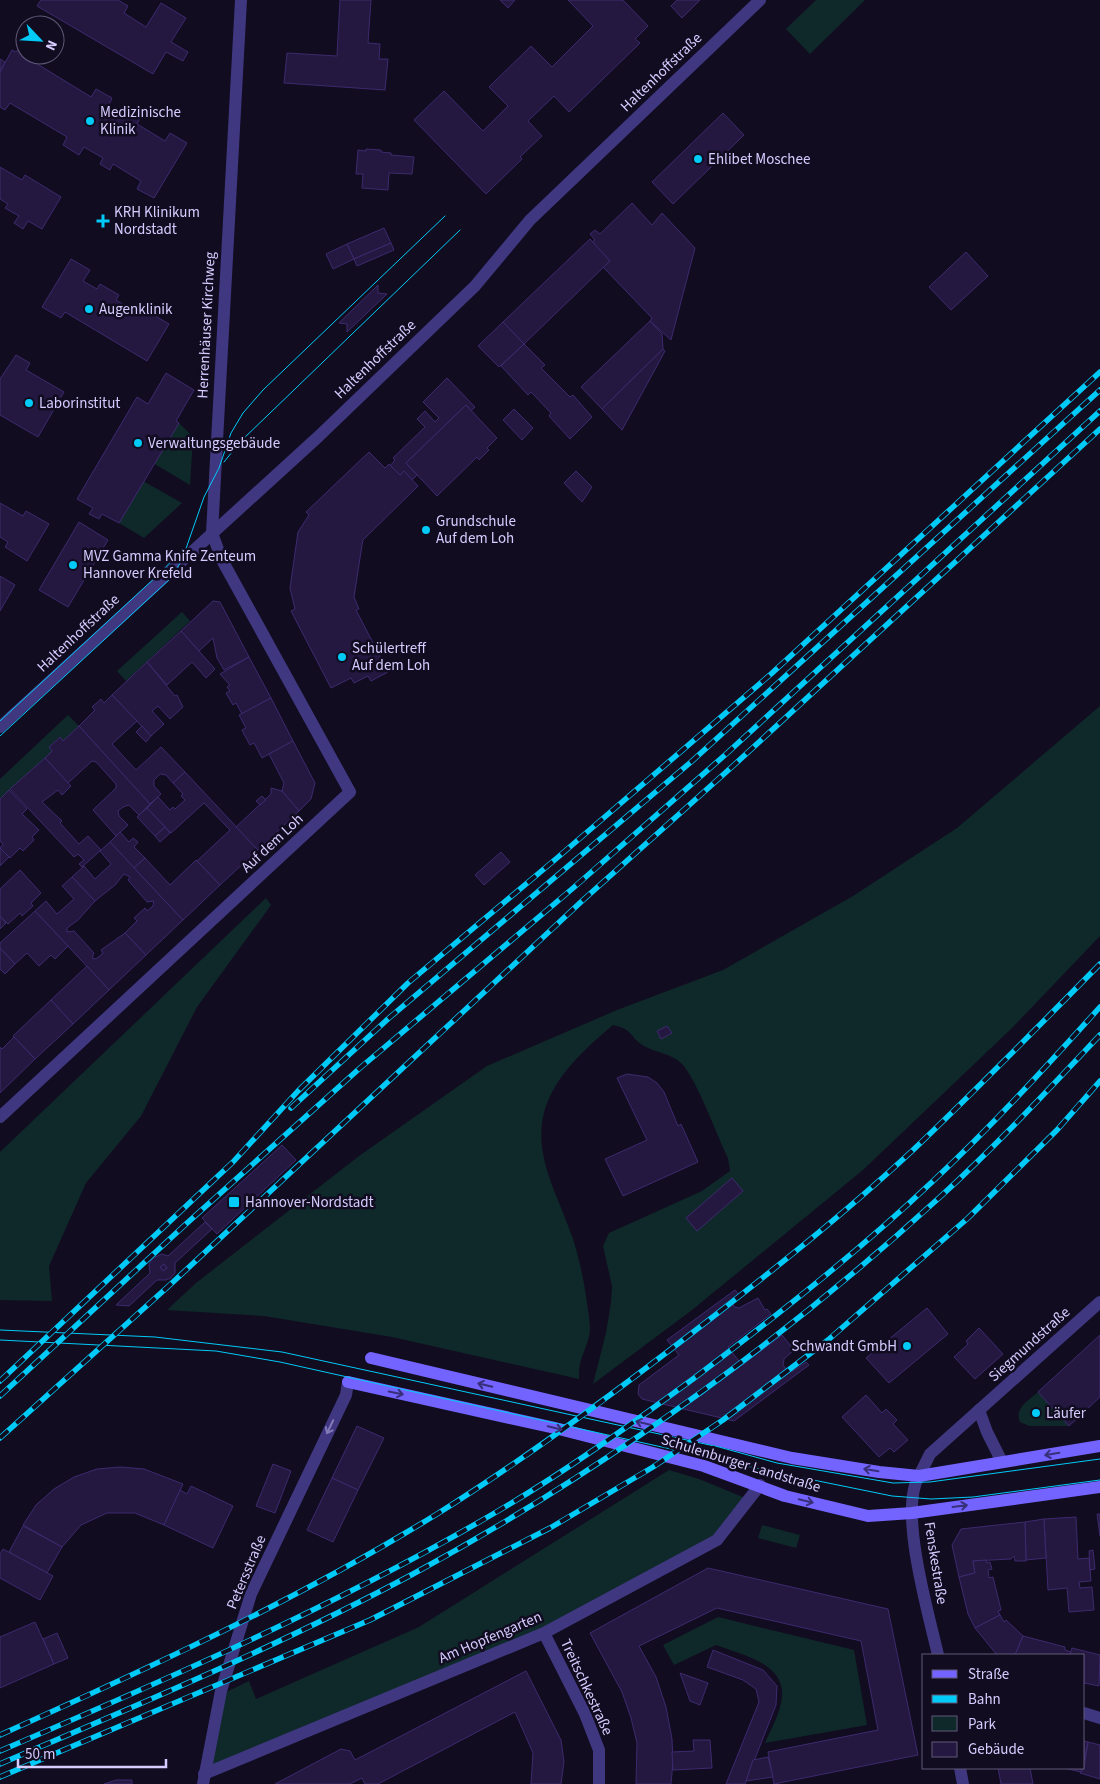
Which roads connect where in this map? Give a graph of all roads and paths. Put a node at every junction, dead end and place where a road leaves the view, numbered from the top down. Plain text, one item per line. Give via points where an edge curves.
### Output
1 (241, 0) edge
2 (760, 0) edge
3 (212, 533) junction
4 (0, 727) edge
5 (0, 1117) edge
6 (1100, 1302) edge
7 (371, 1358) dead end
8 (348, 1382) joint
9 (979, 1410) junction
10 (1100, 1446) edge
11 (1002, 1462) junction
12 (919, 1476) junction
13 (760, 1485) junction
14 (1100, 1487) edge
15 (912, 1513) junction
16 (544, 1634) junction
17 (938, 1654) edge
18 (1085, 1714) edge
19 (1100, 1718) edge
20 (960, 1769) edge
21 (203, 1779) edge
22 (599, 1784) edge
23 (963, 1784) edge

1 - 3 street, Herrenhäuser Kirchweg
2 - 3 street, Haltenhoffstraße via 530,220 475,286 319,436
3 - 4 street, Haltenhoffstraße
3 - 5 street, Auf dem Loh via 222,560 350,792
6 - 9 street, Siegmundstraße
12 -> 7 main road, Schulenburger Landstraße via 792,1458
8 -> 13 main road, Schulenburger Landstraße via 555,1428 704,1466
8 -> 21 street, Petersstraße via 346,1395 251,1594 222,1691
9 - 11 street
9 - 12 street, Siegmundstraße via 930,1454
10 -> 11 main road, Schulenburger Landstraße
11 - 12 main road, Schulenburger Landstraße
12 - 15 street, Fenskestraße via 915,1483
13 -> 15 main road, Schulenburger Landstraße via 785,1496 868,1516
13 - 16 street, Am Hopfengarten via 717,1540
15 -> 14 main road, Schulenburger Landstraße
15 - 17 street, Fenskestraße via 921,1580
16 - 21 street, Am Hopfengarten
16 - 22 street, Treitschkestraße via 585,1714 599,1750
18 - 19 street
20 - 23 street

